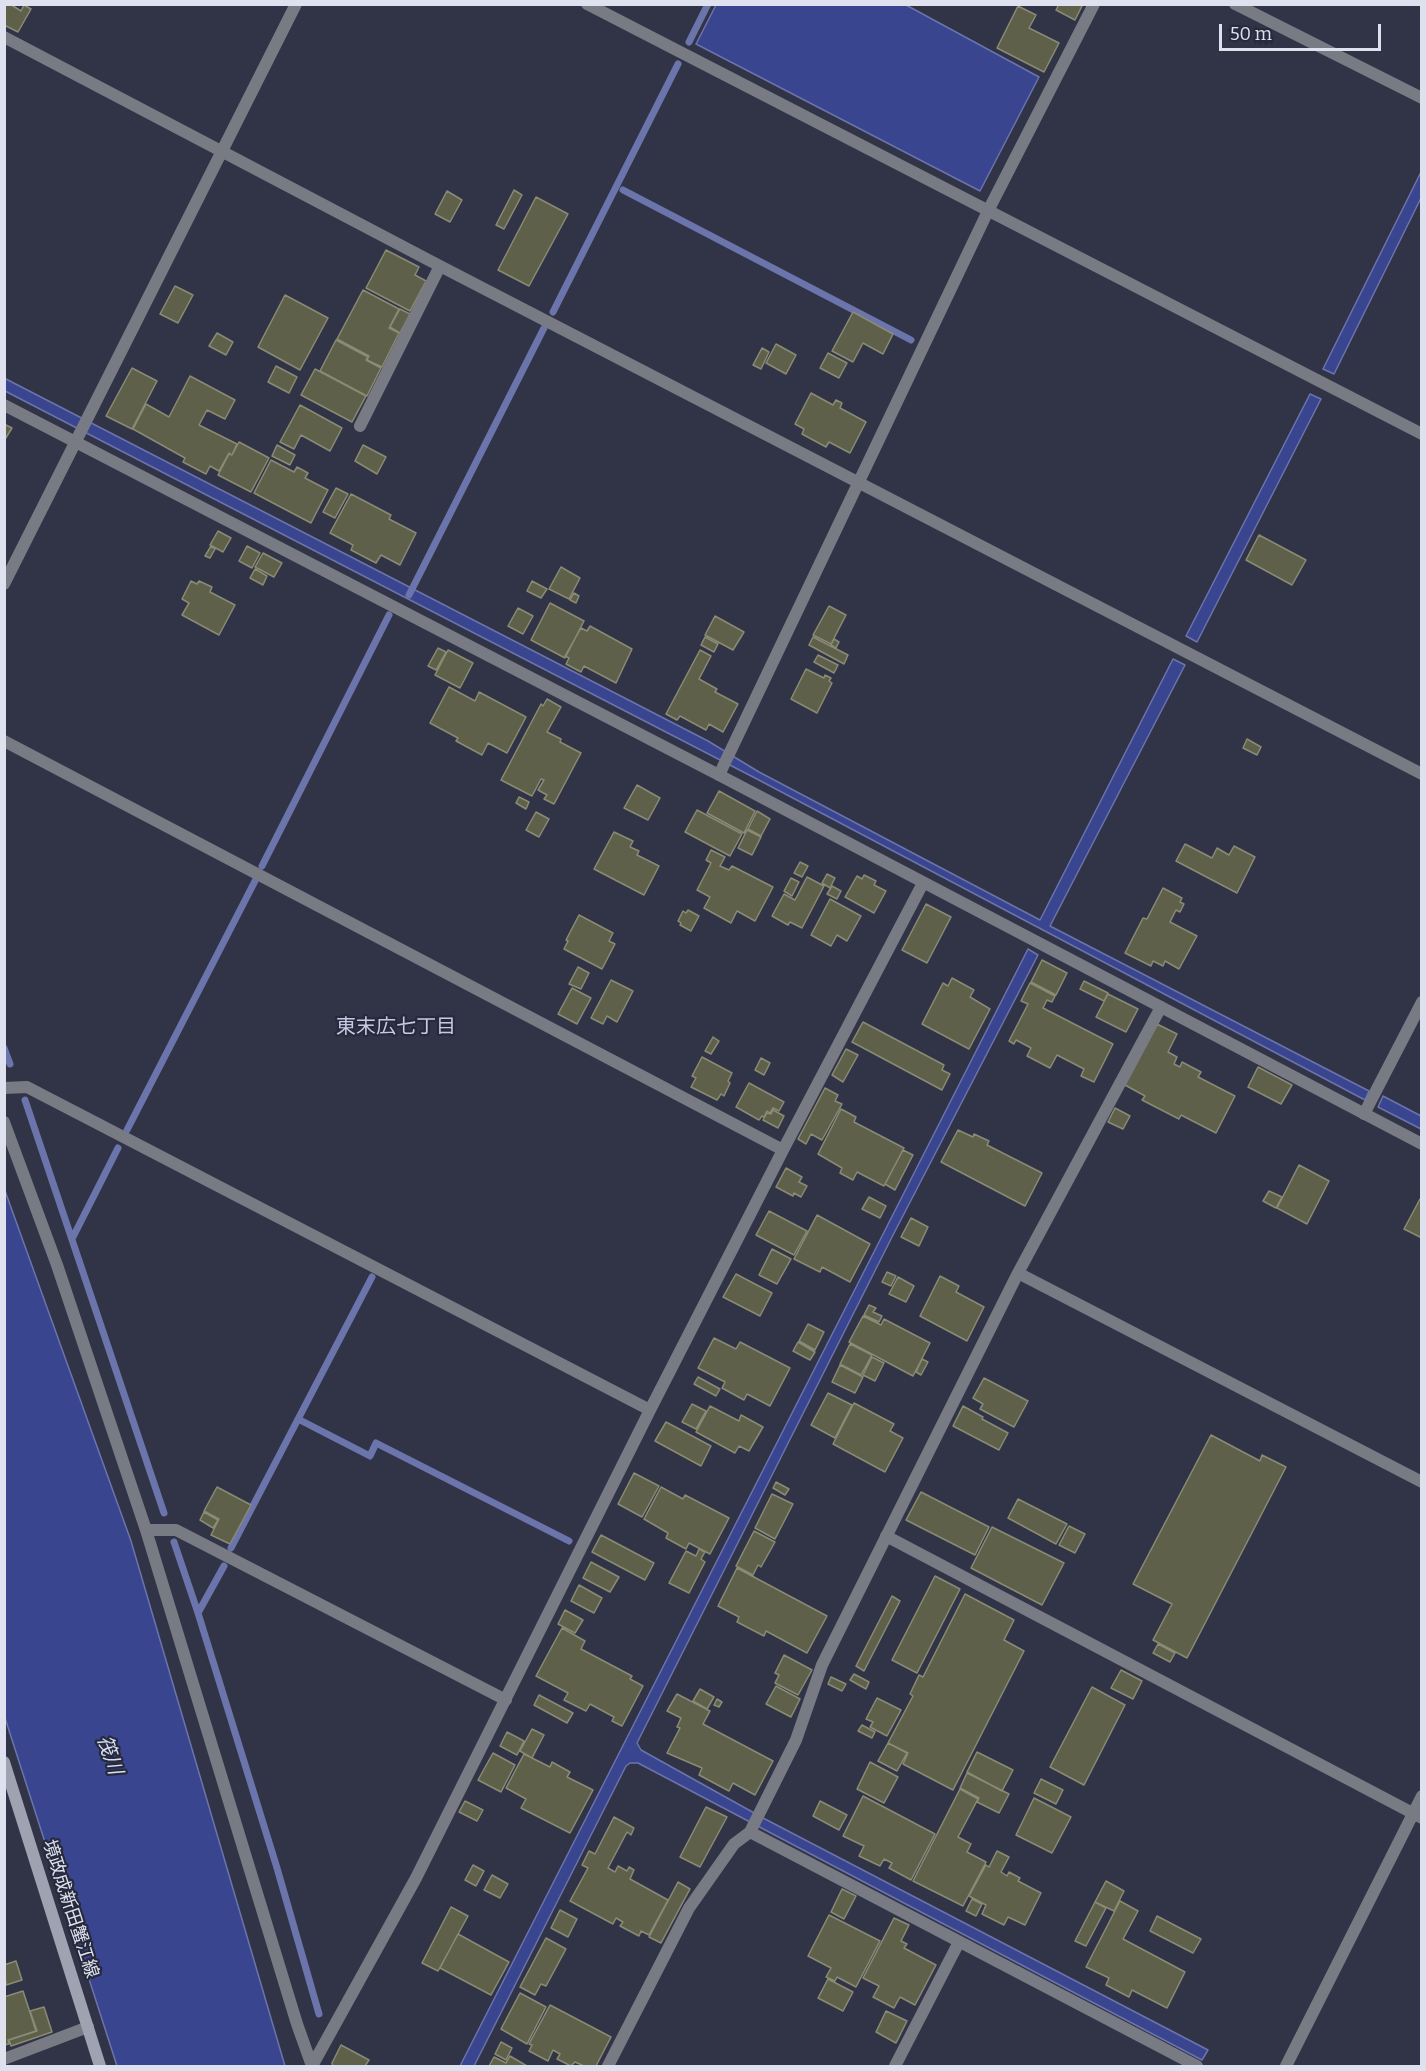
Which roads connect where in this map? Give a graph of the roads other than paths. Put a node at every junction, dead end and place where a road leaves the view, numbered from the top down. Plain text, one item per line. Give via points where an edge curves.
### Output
1 (296, 4) edge
2 (587, 4) edge
3 (1094, 4) edge
4 (1236, 4) edge
5 (4, 37) edge
6 (1422, 98) edge
7 (221, 152) junction
8 (988, 211) junction
9 (440, 266) junction
10 (4, 405) edge
11 (360, 426) dead end
12 (1422, 434) edge
13 (79, 438) junction
14 (858, 483) junction
15 (4, 584) edge
16 (4, 741) edge
17 (721, 771) junction
18 (1422, 774) edge
19 (923, 883) junction
20 (1422, 1002) edge
21 (1161, 1007) junction
22 (4, 1088) edge
23 (1364, 1114) junction
24 (4, 1122) edge
25 (1422, 1144) edge
26 (783, 1150) junction
27 (1018, 1273) junction
28 (650, 1410) junction
29 (1422, 1482) edge
30 (146, 1530) junction
31 (886, 1536) junction
32 (506, 1700) junction
33 (4, 1762) edge
34 (1422, 1796) edge
35 (1417, 1816) edge
36 (751, 1829) junction
37 (959, 1942) junction
38 (88, 2026) junction
39 (4, 2059) edge
40 (312, 2066) edge
41 (100, 2067) edge
42 (608, 2067) edge
43 (896, 2067) edge
44 (1197, 2067) edge
45 (1286, 2067) edge

1 - 7 street
2 - 8 street
3 - 8 street
4 - 6 street
5 - 7 street
7 - 9 street
7 - 13 street
8 - 12 street
8 - 14 street
9 - 11 street
9 - 14 street
10 - 13 street
13 - 15 street
13 - 17 street
14 - 17 street
14 - 18 street
16 - 26 street
17 - 19 street
19 - 21 street
19 - 26 street
20 - 23 street
21 - 23 street
21 - 27 street
22 - 28 street via 27,1088
23 - 25 street
24 - 30 street via 57,1265
26 - 28 street
27 - 29 street
27 - 31 street
28 - 32 street
30 - 32 street via 176,1530
30 - 40 street
31 - 35 street
31 - 36 street via 822,1665 796,1740
32 - 40 street via 416,1878
33 - 38 main road, 境政成新田蟹江線
34 - 35 street
35 - 45 street
36 - 37 street
36 - 42 street via 734,1844 689,1908
37 - 43 street
37 - 44 street
38 - 39 street
38 - 41 main road, 境政成新田蟹江線

